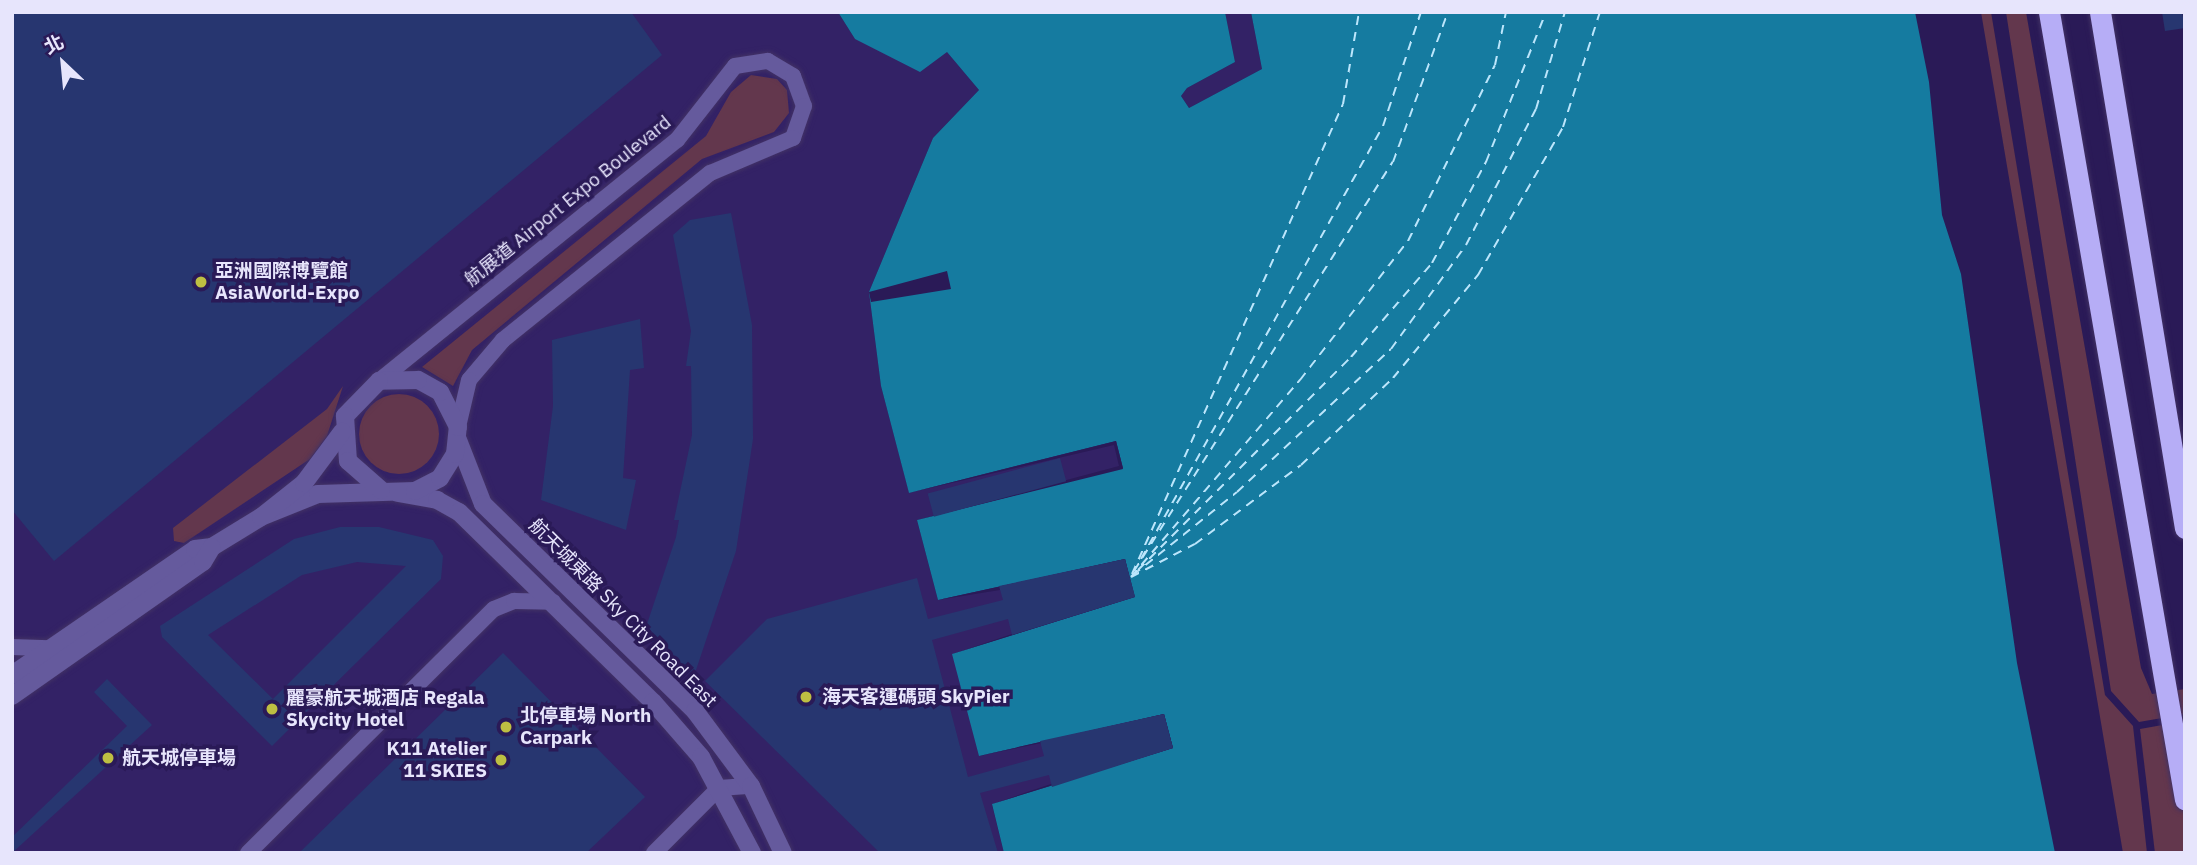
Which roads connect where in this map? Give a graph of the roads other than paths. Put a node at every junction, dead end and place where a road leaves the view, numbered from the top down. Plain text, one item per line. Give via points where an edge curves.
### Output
1 (2049, 12) edge
2 (2100, 12) edge
3 (379, 381) junction
4 (342, 432) junction
5 (458, 434) junction
6 (389, 491) junction
7 (261, 517) junction
8 (2185, 528) edge
9 (212, 547) junction
10 (553, 602) junction
11 (12, 647) edge
12 (49, 648) junction
13 (12, 675) edge
14 (12, 696) edge
15 (751, 786) junction
16 (719, 788) junction
17 (2185, 799) edge
18 (248, 853) edge
19 (654, 853) edge
20 (752, 853) edge
21 (782, 853) edge

1 - 17 highway
2 - 8 highway
3 - 4 street, 航展道 Airport Expo Boulevard via 353,401
3 - 5 street via 405,377 430,385 449,403
3 - 5 street, 航展道 Airport Expo Boulevard via 677,140 735,66 768,61 793,76 804,106 793,138 710,173 503,340 469,380
4 - 6 street via 348,461
4 - 7 street, 航展道 Airport Expo Boulevard via 304,483
5 - 6 street, 航展道 Airport Expo Boulevard via 440,478
5 - 15 street, 航天城東路 Sky City Road East via 483,504 695,710
6 - 7 street, 航展道 Airport Expo Boulevard via 318,494
6 - 10 street via 437,500 459,512
7 - 9 street, 航展道 Airport Expo Boulevard
9 - 12 street, 航展道 Airport Expo Boulevard via 195,549
9 - 14 street, 航展道 Airport Expo Boulevard via 203,562
10 - 16 street via 675,725
10 - 18 street via 514,601 494,609
11 - 12 street
12 - 13 street, 航展道 Airport Expo Boulevard
15 - 16 street
15 - 21 street, 航天城東路 Sky City Road East
16 - 19 street
16 - 20 street

